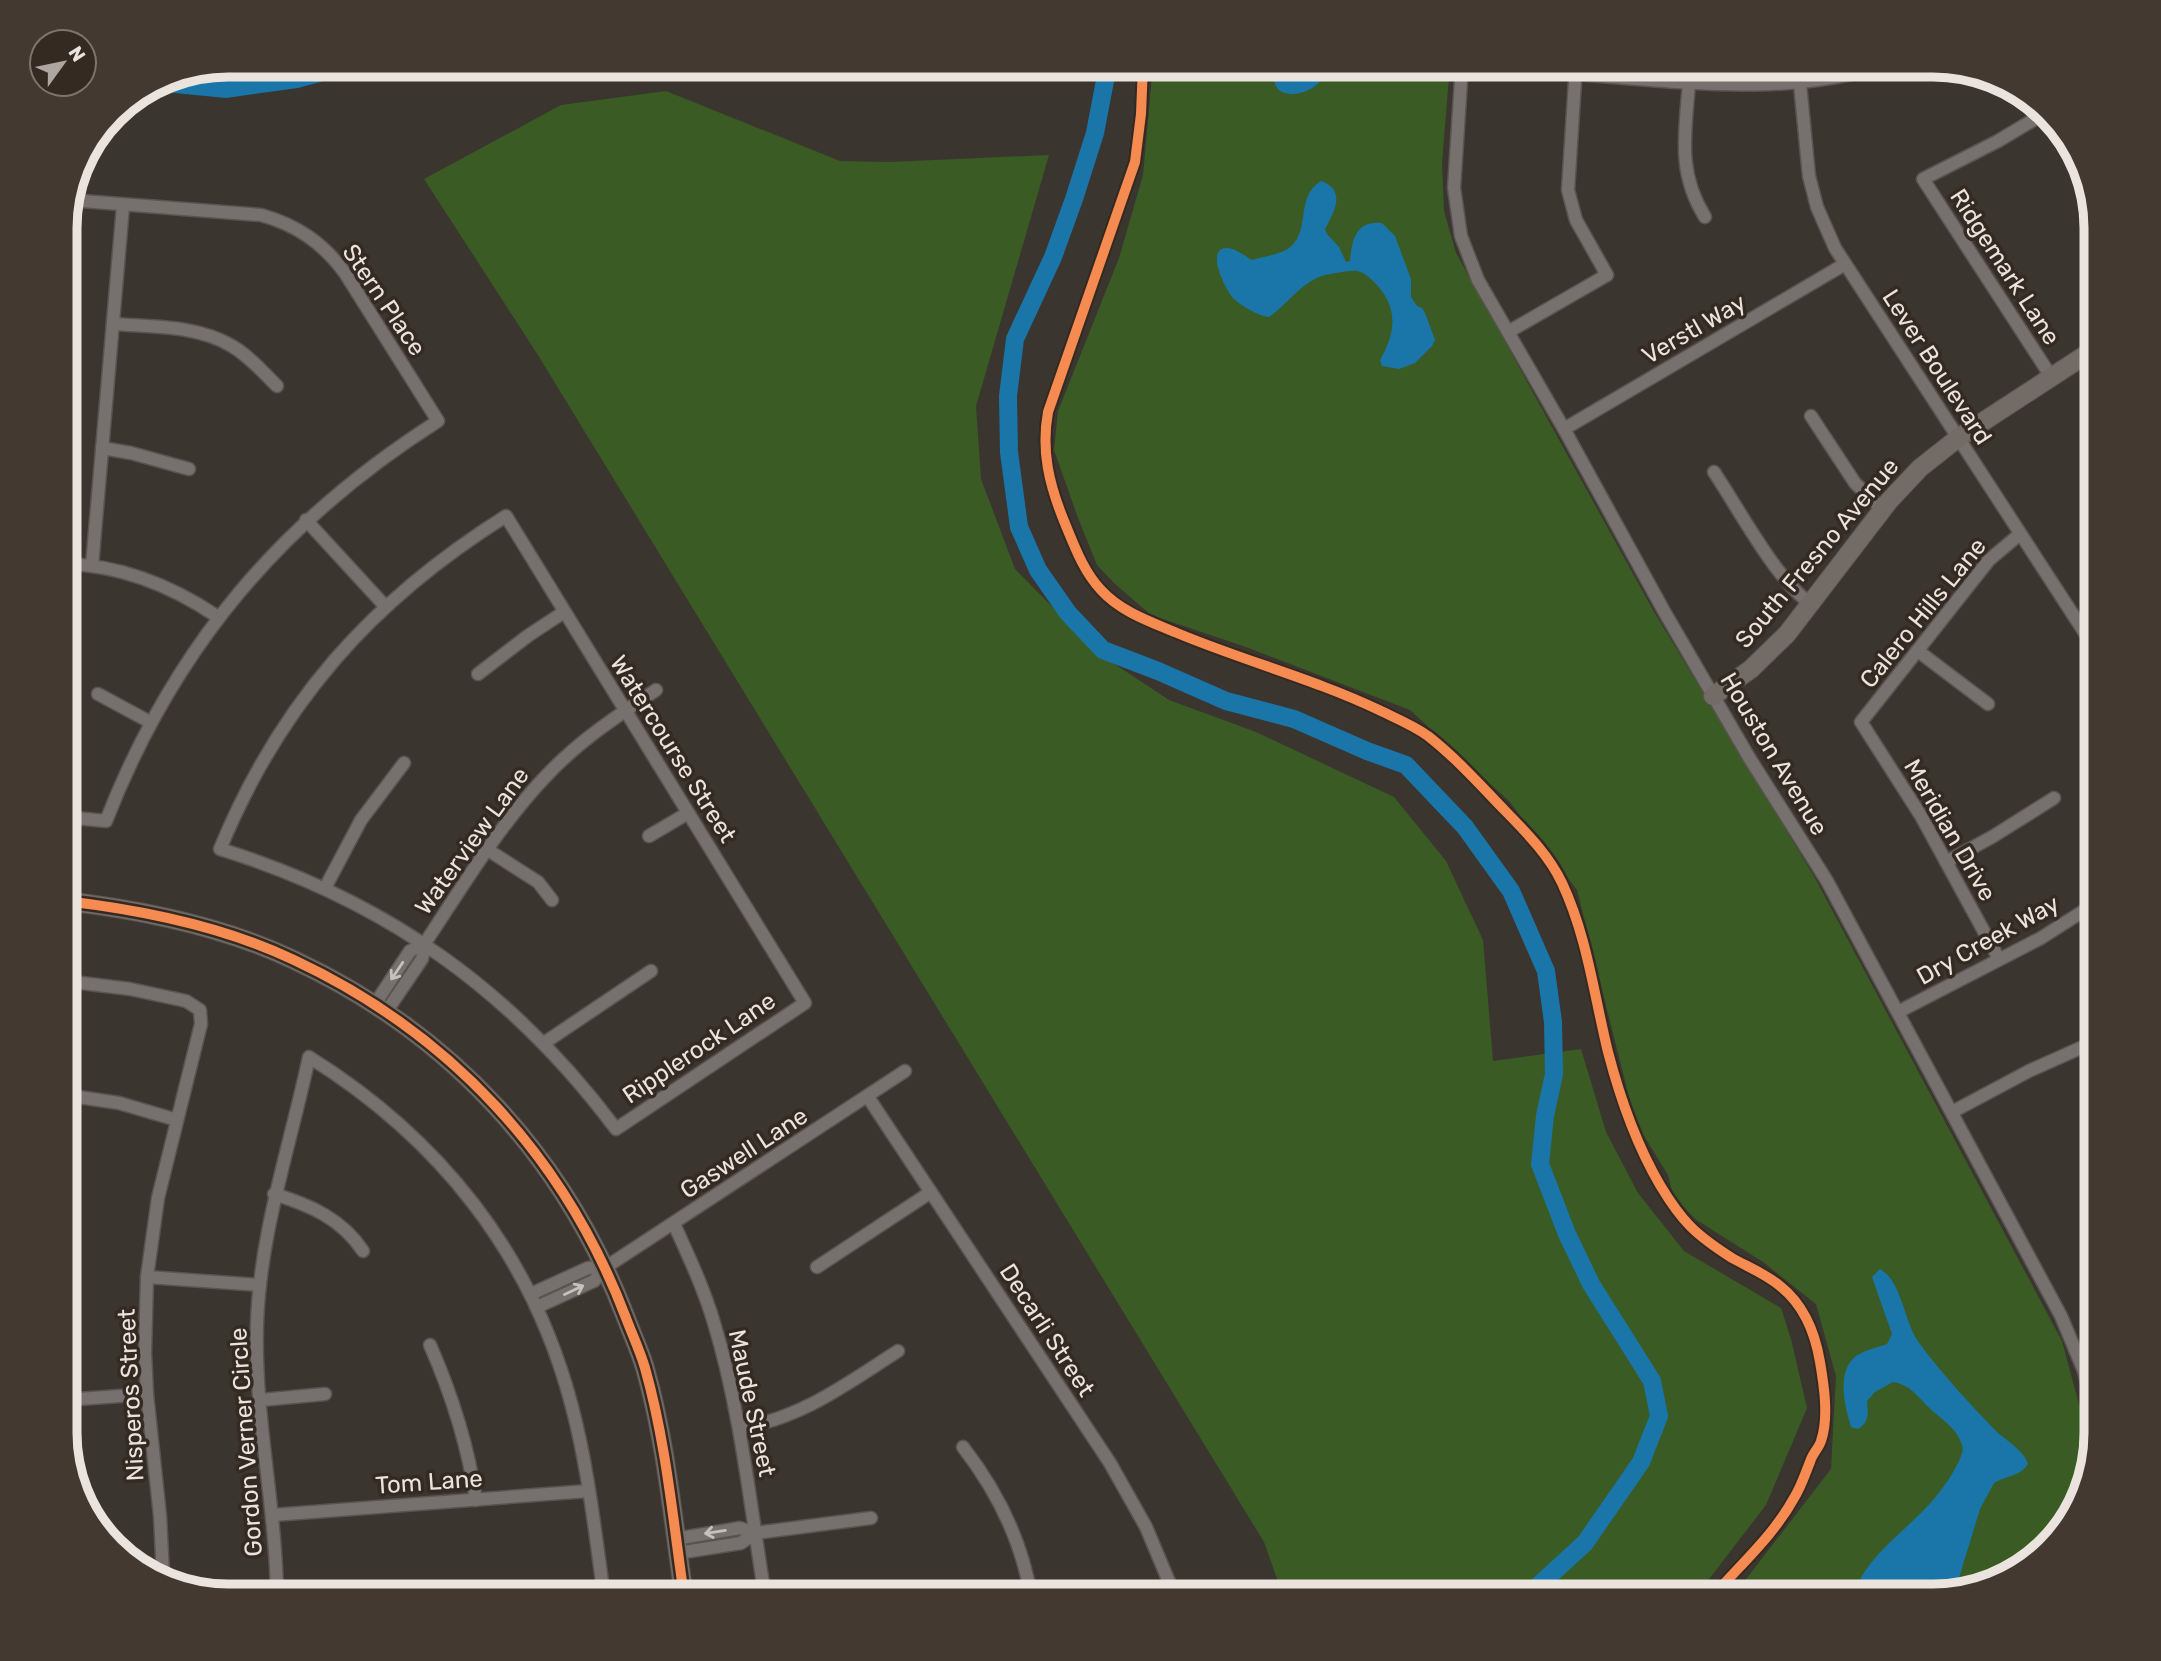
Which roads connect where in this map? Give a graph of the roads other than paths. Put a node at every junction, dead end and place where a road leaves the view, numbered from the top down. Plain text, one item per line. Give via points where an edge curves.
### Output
1 (1143, 77) edge
2 (1461, 77) edge
3 (1575, 77) edge
4 (1641, 77) edge
5 (1840, 77) edge
6 (1689, 83) junction
7 (1800, 84) junction
8 (2037, 118) edge
9 (79, 201) edge
10 (123, 206) junction
11 (1705, 217) dead end
12 (1845, 264) junction
13 (113, 324) junction
14 (1508, 332) junction
15 (2084, 356) edge
16 (2052, 378) junction
17 (277, 386) dead end
18 (1811, 416) dead end
19 (1564, 429) junction
20 (1958, 438) junction
21 (102, 448) junction
22 (189, 469) dead end
23 (1714, 472) dead end
24 (1883, 510) junction
25 (306, 520) junction
26 (2020, 534) junction
27 (77, 565) edge
28 (92, 566) junction
29 (1811, 604) junction
30 (386, 606) junction
31 (564, 612) junction
32 (218, 617) junction
33 (2084, 632) edge
34 (1918, 651) junction
35 (478, 674) dead end
36 (656, 691) dead end
37 (98, 694) dead end
38 (1713, 696) junction
39 (1988, 704) dead end
40 (625, 711) junction
41 (150, 722) junction
42 (1861, 722) joint
43 (404, 763) dead end
44 (2054, 798) dead end
45 (688, 813) junction
46 (77, 818) edge
47 (649, 836) dead end
48 (488, 850) junction
49 (1946, 862) junction
50 (325, 888) junction
51 (552, 900) dead end
52 (77, 903) edge
53 (2084, 910) edge
54 (425, 943) junction
55 (1999, 959) junction
56 (651, 971) dead end
57 (77, 982) edge
58 (805, 1003) joint
59 (380, 1008) junction
60 (1898, 1012) junction
61 (544, 1042) junction
62 (2084, 1046) edge
63 (905, 1071) dead end
64 (77, 1097) edge
65 (868, 1097) junction
66 (1952, 1112) junction
67 (177, 1120) junction
68 (931, 1192) junction
69 (274, 1194) junction
70 (674, 1224) junction
71 (363, 1251) dead end
72 (606, 1268) junction
73 (817, 1268) dead end
74 (147, 1277) junction
75 (260, 1285) junction
76 (531, 1294) junction
77 (537, 1307) junction
78 (430, 1345) dead end
79 (898, 1351) dead end
80 (2084, 1367) edge
81 (147, 1394) junction
82 (325, 1394) dead end
83 (77, 1399) edge
84 (261, 1400) junction
85 (740, 1428) junction
86 (963, 1447) dead end
87 (588, 1491) junction
88 (475, 1500) junction
89 (273, 1515) junction
90 (870, 1518) dead end
91 (755, 1534) junction
92 (677, 1546) junction
93 (163, 1569) edge
94 (276, 1584) edge
95 (602, 1584) edge
96 (682, 1584) edge
97 (763, 1584) edge
98 (1029, 1584) edge
99 (1170, 1584) edge
100 (1724, 1584) edge

1 - 100 street via 1135,162 1048,412 1045,457 1063,518 1085,569 1109,597 1142,618 1357,700 1418,729 1484,787 1557,874 1582,939 1616,1080 1655,1177 1689,1226 1795,1300 1817,1344 1824,1417 1821,1443 1782,1518
2 - 14 street, Houston Avenue via 1454,166 1461,236 1478,280
3 - 14 street via 1568,190 1576,220 1606,275
4 - 6 street
5 - 7 street
6 - 7 street
6 - 11 street via 1684,159 1691,190
7 - 12 street, Lever Boulevard via 1811,186
8 - 16 street, Ridgemark Lane via 1923,179
9 - 10 street, Stern Place
10 - 13 street
10 - 25 street, Stern Place via 261,215 307,234 345,273 438,421 367,469
12 - 19 street, Verstl Way
12 - 20 street, Lever Boulevard
13 - 17 street via 185,330 217,338 244,354
13 - 21 street
14 - 19 street, Houston Avenue
15 - 16 street, South Fresno Avenue
16 - 20 street, South Fresno Avenue
18 - 24 street via 1855,483
19 - 38 street, Houston Avenue
20 - 24 street, South Fresno Avenue via 1920,468
20 - 26 street, Lever Boulevard
21 - 22 street
21 - 28 street
23 - 29 street via 1780,573
24 - 29 street, South Fresno Avenue
25 - 30 street
25 - 32 street
26 - 33 street, Lever Boulevard
26 - 34 street, Calero Hills Lane via 1989,560
27 - 28 street
28 - 32 street via 152,581
29 - 38 street, South Fresno Avenue via 1770,652
30 - 31 street, Watercourse Street via 440,560 506,516
30 - 50 street via 337,656 293,712 256,771 219,849
31 - 35 street
31 - 40 street, Watercourse Street
32 - 41 street
34 - 39 street
34 - 42 street, Calero Hills Lane
36 - 40 street, Waterview Lane
37 - 41 street
38 - 60 street, Houston Avenue via 1827,881
40 - 45 street, Watercourse Street
40 - 48 street, Waterview Lane via 547,774
41 - 46 street via 106,821
42 - 49 street, Meridian Drive
43 - 50 street via 361,821
44 - 49 street
45 - 47 street
45 - 58 street, Watercourse Street
48 - 51 street via 538,882
48 - 54 street, Waterview Lane
49 - 55 street, Meridian Drive
50 - 54 street
52 - 59 street via 177,920 241,939 293,959
53 - 55 street, Dry Creek Way
54 - 59 street, Waterview Lane via 422,959
54 - 61 street via 483,986
55 - 60 street, Dry Creek Way
56 - 61 street
57 - 67 street, Nisperos Street via 186,1001 200,1010 201,1024
58 - 61 street, Ripplerock Lane via 616,1129
59 - 72 street via 460,1070 515,1127 575,1209
60 - 66 street, Houston Avenue
62 - 66 street
63 - 65 street, Gaswell Lane
64 - 67 street
65 - 68 street, Decarli Street
65 - 70 street, Gaswell Lane
66 - 80 street, Houston Avenue
67 - 74 street, Nisperos Street via 158,1198
68 - 73 street
68 - 99 street, Decarli Street via 1110,1463 1146,1527
69 - 71 street via 334,1220 352,1234
69 - 75 street, Gordon Verner Circle
69 - 76 street, Gordon Verner Circle via 309,1057 391,1115 440,1162 483,1215
70 - 72 street, Gaswell Lane
70 - 85 street, Maude Street via 714,1322
72 - 76 street, Gaswell Lane via 588,1268
77 -> 72 street, Gaswell Lane via 594,1281
72 - 92 street via 644,1365 663,1441
74 - 75 street
74 - 81 street, Nisperos Street
75 - 84 street, Gordon Verner Circle via 257,1347
76 - 77 street, Gordon Verner Circle
77 - 87 street, Gordon Verner Circle via 571,1402
78 - 88 street via 465,1440
79 - 85 street via 799,1412
81 - 83 street
81 - 93 street, Nisperos Street
82 - 84 street
84 - 89 street, Gordon Verner Circle
85 - 91 street, Maude Street
86 - 98 street via 1009,1524
87 - 88 street, Tom Lane
87 - 95 street, Gordon Verner Circle
88 - 89 street, Tom Lane
89 - 94 street, Gordon Verner Circle
90 - 91 street
91 - 92 street via 741,1543
91 - 97 street, Maude Street
92 - 96 street

